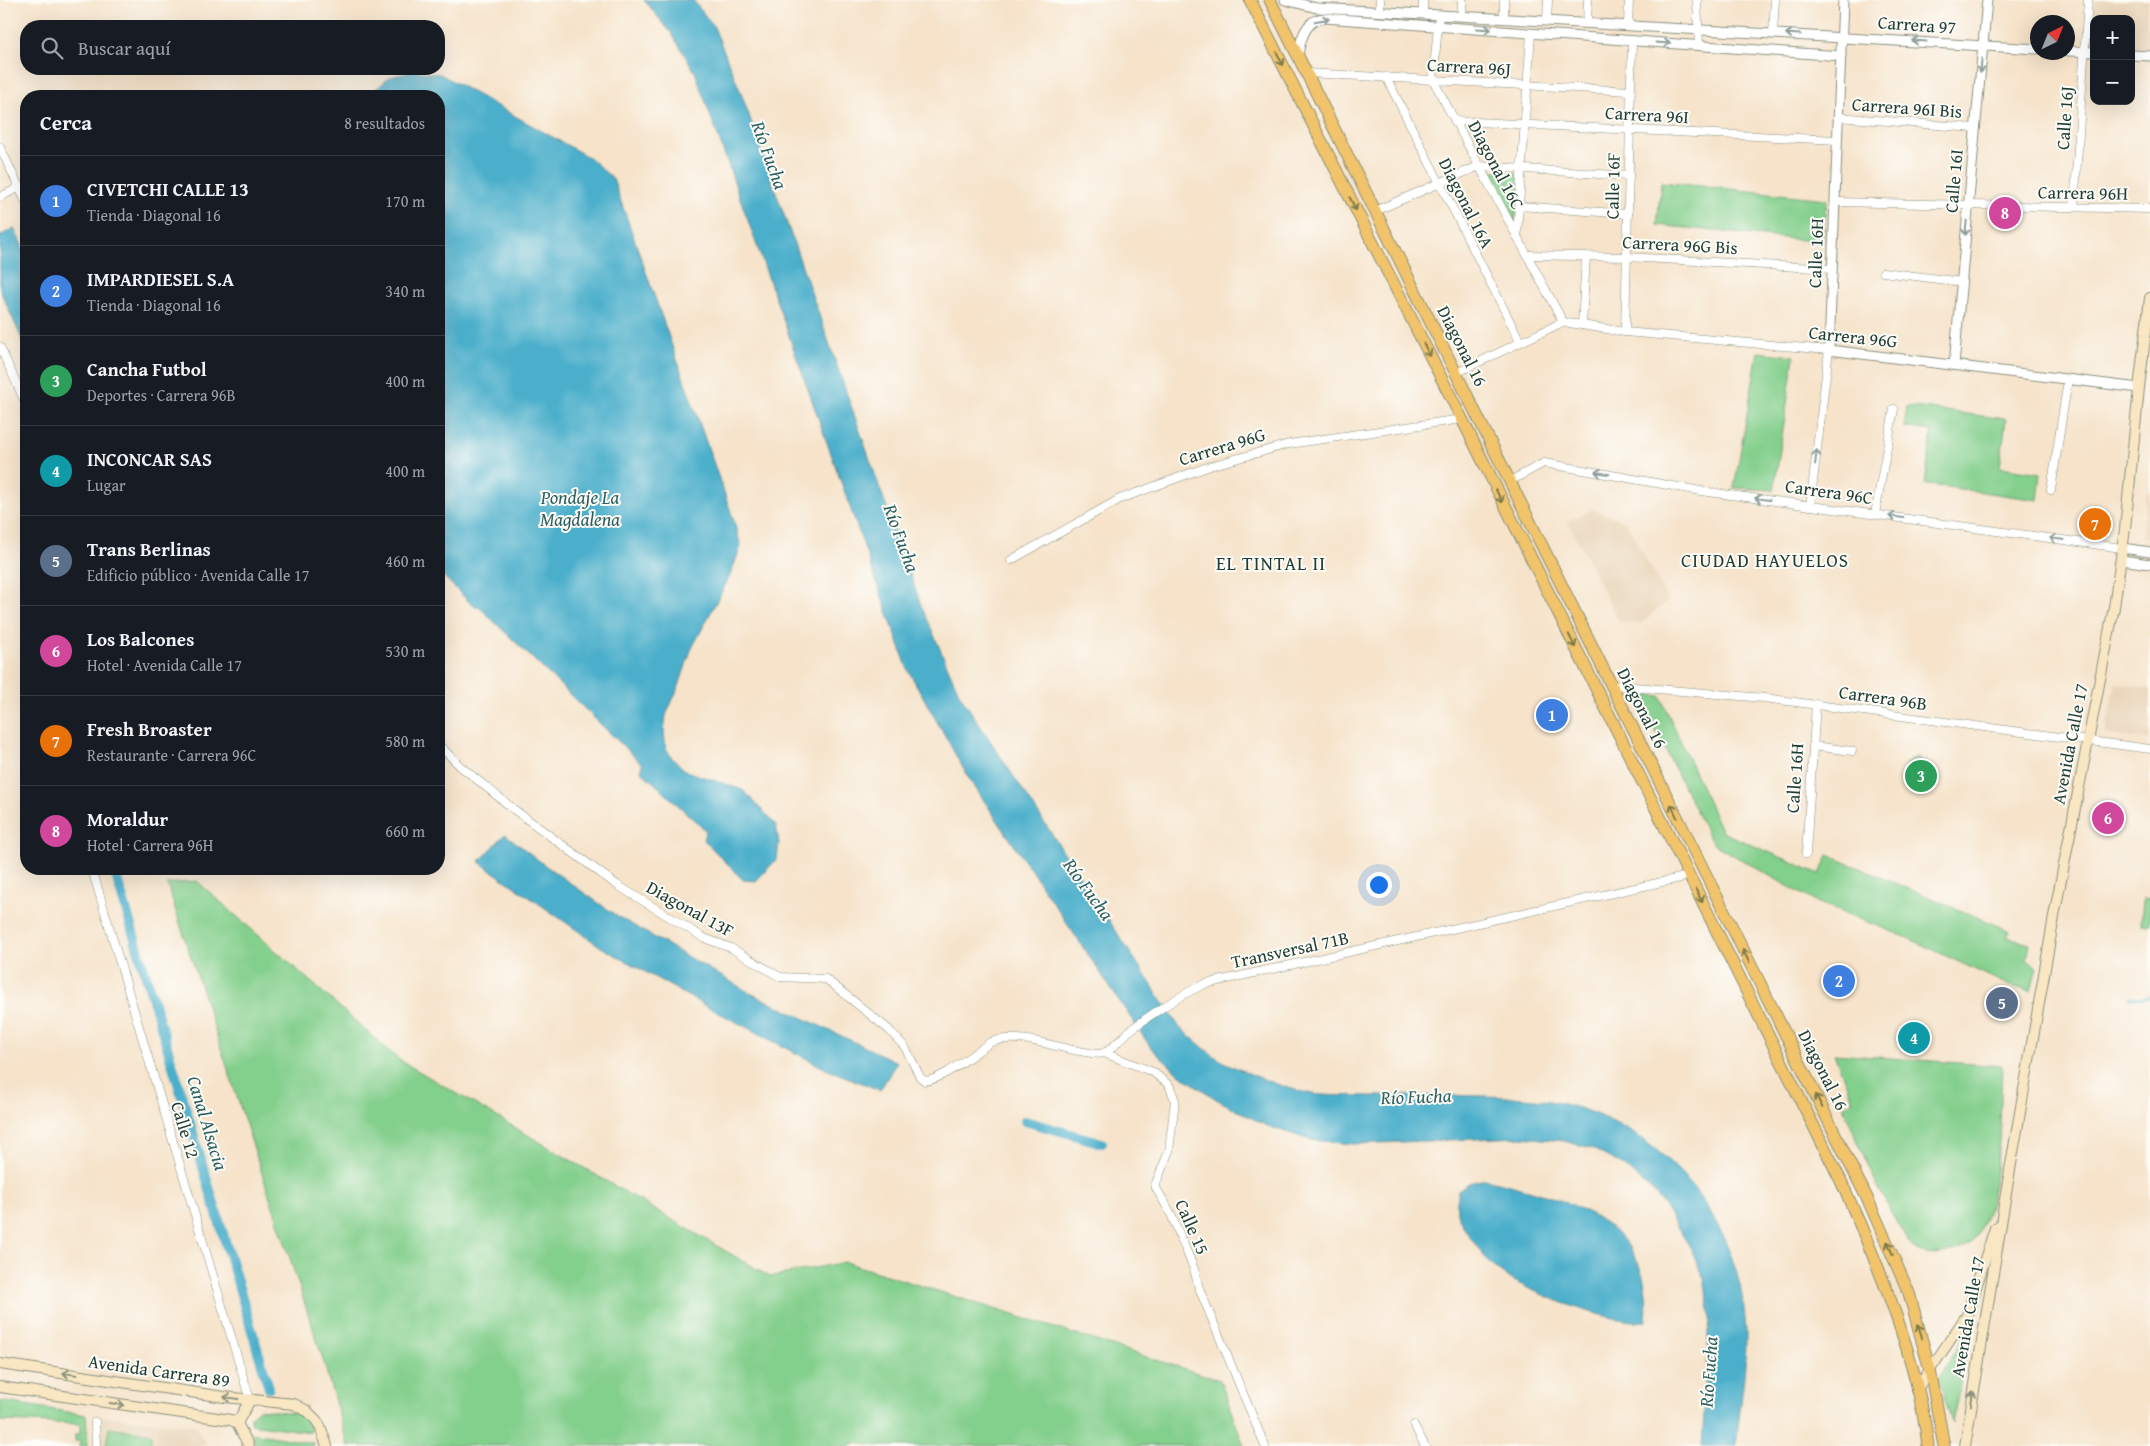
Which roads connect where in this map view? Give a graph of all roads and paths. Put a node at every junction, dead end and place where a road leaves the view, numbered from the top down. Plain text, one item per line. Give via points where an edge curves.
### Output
1 (1250, 0) edge
2 (1270, 0) edge
3 (1285, 0) edge
4 (1380, 0) edge
5 (1423, 0) edge
6 (1462, 0) edge
7 (1504, 0) edge
8 (1548, 0) edge
9 (1588, 0) edge
10 (1629, 0) edge
11 (1697, 0) edge
12 (1775, 0) edge
13 (1843, 0) edge
14 (1987, 0) edge
15 (2088, 0) edge
16 (1380, 11) junction
17 (1423, 14) junction
18 (1439, 14) junction
19 (1462, 16) junction
20 (1504, 18) junction
21 (1547, 20) junction
22 (1587, 22) junction
23 (1628, 25) junction
24 (1438, 26) junction
25 (1698, 28) junction
26 (1531, 33) junction
27 (1773, 33) junction
28 (1841, 36) junction
29 (1632, 40) junction
30 (1699, 45) junction
31 (1984, 45) junction
32 (2030, 48) edge
33 (2075, 51) edge
34 (2089, 52) edge
35 (2135, 55) edge
36 (1298, 56) junction
37 (1840, 56) junction
38 (2150, 56) edge
39 (1306, 73) junction
40 (1386, 77) junction
41 (1433, 80) junction
42 (1528, 86) junction
43 (1630, 91) junction
44 (1838, 117) junction
45 (1455, 121) junction
46 (1525, 124) junction
47 (1974, 128) junction
48 (1630, 129) junction
49 (1837, 140) junction
50 (0, 147) edge
51 (1479, 166) junction
52 (1521, 168) junction
53 (1629, 176) junction
54 (1440, 183) junction
55 (18, 188) junction
56 (20, 192) edge
57 (0, 197) edge
58 (1835, 202) junction
59 (1968, 205) junction
60 (1519, 206) junction
61 (2074, 207) junction
62 (2150, 209) edge
63 (1375, 211) junction
64 (1628, 214) junction
65 (1516, 235) junction
66 (1527, 255) junction
67 (1586, 256) junction
68 (1627, 257) junction
69 (1832, 269) junction
70 (1883, 272) dead end
71 (1962, 282) junction
72 (2150, 298) edge
73 (1564, 322) junction
74 (1582, 325) junction
75 (1625, 332) junction
76 (1520, 341) junction
77 (0, 347) edge
78 (1829, 350) junction
79 (2146, 361) edge
80 (1954, 365) junction
81 (1456, 373) junction
82 (2068, 379) junction
83 (2138, 388) junction
84 (20, 391) edge
85 (1894, 410) dead end
86 (1462, 419) junction
87 (1510, 482) junction
88 (2051, 490) dead end
89 (1810, 506) junction
90 (1875, 514) junction
91 (2122, 548) junction
92 (2150, 552) edge
93 (1011, 560) dead end
94 (2121, 560) junction
95 (2150, 564) edge
96 (1611, 685) junction
97 (1816, 704) junction
98 (2088, 740) junction
99 (1813, 746) junction
100 (2150, 749) edge
101 (445, 751) edge
102 (1852, 751) dead end
103 (1806, 854) dead end
104 (94, 875) edge
105 (1689, 876) junction
106 (1104, 1053) junction
107 (2006, 1193) junction
108 (0, 1364) edge
109 (1930, 1370) junction
110 (0, 1387) edge
111 (1917, 1389) junction
112 (250, 1400) junction
113 (95, 1422) dead end
114 (237, 1423) junction
115 (1414, 1425) dead end
116 (96, 1446) edge
117 (249, 1446) edge
118 (327, 1446) edge
119 (1265, 1446) edge
120 (1425, 1446) edge
121 (1928, 1446) edge
122 (1944, 1446) edge
123 (1966, 1446) edge

1 -> 86 main road, Diagonal 16
2 - 36 main road, Diagonal 16
3 - 16 street, Carrera 97 via 1317,8
4 - 16 street
5 - 17 street
6 - 19 street
7 - 20 street
8 - 21 street
9 - 22 street
10 - 23 street
11 - 25 street
12 - 27 street
13 - 28 street, Calle 16H
14 - 31 street, Calle 16I
15 - 34 street, Calle 16J
16 - 17 street, Carrera 97
17 - 18 street, Carrera 97
18 - 19 street, Carrera 97
18 - 24 street
19 - 20 street, Carrera 97
20 - 21 street, Carrera 97
21 - 22 street, Carrera 97
22 - 23 street, Carrera 97
23 - 25 street, Carrera 97
24 -> 26 street
36 -> 24 street via 1305,30 1320,18
24 - 41 street
25 - 27 street, Carrera 97
25 - 30 street
26 - 29 street
26 - 42 street
28 -> 27 street, Carrera 97
31 -> 28 street, Carrera 97
28 - 37 street, Calle 16H
29 -> 30 street
29 - 43 street, Calle 16F
30 - 37 street
31 - 32 street, Carrera 97
31 -> 47 street, Calle 16I
33 - 34 street
34 - 61 street, Calle 16J
35 - 38 street
36 - 39 main road, Diagonal 16
37 - 44 street, Calle 16H
39 - 40 street, Carrera 96J
39 - 63 main road, Diagonal 16
40 - 41 street, Carrera 96J
40 - 54 street, Diagonal 16A
41 - 42 street, Carrera 96J
41 - 45 street, Diagonal 16C
42 - 43 street, Carrera 96J
42 - 46 street
43 - 48 street, Calle 16F
44 - 47 street, Carrera 96I Bis
44 - 49 street, Calle 16H
45 - 46 street, Carrera 96I
45 - 51 street, Diagonal 16C
46 - 48 street, Carrera 96I
46 - 52 street
47 - 59 street, Calle 16I
48 - 49 street, Carrera 96I
48 - 53 street, Calle 16F
49 - 58 street, Calle 16H
50 - 55 street
51 - 52 street
51 - 54 street
51 - 65 street, Diagonal 16C
52 - 53 street
52 - 60 street
53 - 64 street, Calle 16F
54 - 63 street
54 - 76 street, Diagonal 16A
55 - 56 street
55 - 57 street
58 - 59 street, Carrera 96H
58 - 69 street, Calle 16H
59 - 61 street, Carrera 96H
59 -> 71 street, Calle 16I
60 - 64 street
60 - 65 street
61 - 62 street, Carrera 96H
63 - 81 main road, Diagonal 16
64 - 68 street, Calle 16F
65 - 66 street, Diagonal 16C
66 - 67 street, Carrera 96G Bis
66 - 73 street, Diagonal 16C
67 - 68 street, Carrera 96G Bis
67 - 74 street
68 - 69 street, Carrera 96G Bis
68 - 75 street, Calle 16F
69 - 78 street, Calle 16H
70 - 71 street
71 - 80 street, Calle 16I
72 - 79 main road, Avenida Calle 17
73 - 74 street, Carrera 96G
73 - 76 street
74 - 75 street, Carrera 96G
75 - 78 street, Carrera 96G
76 - 81 street
77 - 84 street
78 - 80 street, Carrera 96G
89 -> 78 street, Calle 16H
79 - 83 main road, Avenida Calle 17
80 - 82 street, Carrera 96G
81 - 87 main road, Diagonal 16
82 - 83 street, Carrera 96G
82 - 88 street
83 - 91 main road, Avenida Calle 17
85 - 90 street
86 - 93 street, Carrera 96G via 1289,444 1210,466 1120,498
86 -> 105 main road, Diagonal 16
89 -> 87 street, Carrera 96C via 1701,491 1544,463
87 - 96 main road, Diagonal 16
89 - 90 street, Carrera 96C
91 -> 90 street, Carrera 96C
91 - 92 street, Carrera 96C
91 - 94 main road, Avenida Calle 17
94 - 95 street
94 - 98 main road, Avenida Calle 17
96 - 97 street, Carrera 96B
109 -> 96 main road, Diagonal 16 via 1909,1293 1868,1200
97 - 98 street, Carrera 96B
97 - 99 street, Calle 16H
98 - 100 street, Carrera 96B
98 - 107 main road, Avenida Calle 17
99 - 102 street
99 - 103 street, Calle 16H
101 - 106 street, Diagonal 13F via 524,817 617,885 688,928 780,977 826,979 888,1029 905,1047 925,1081 940,1076 999,1039 1034,1040 1063,1049
104 - 112 street, Calle 12
105 - 106 street, Transversal 71B via 1206,984 1183,994
105 -> 111 main road, Diagonal 16 via 1856,1215 1898,1323
106 - 119 street, Calle 15 via 1153,1072 1169,1085 1175,1100 1169,1152 1156,1188 1170,1212
107 - 109 main road, Avenida Calle 17 via 1972,1303 1959,1330
123 -> 107 main road, Avenida Calle 17
112 -> 108 main road, Avenida Carrera 89
109 - 111 main road, Avenida Calle 17
109 - 122 main road, Diagonal 16
110 -> 114 main road
111 - 121 main road
112 - 114 main road
112 - 118 main road, Avenida Carrera 89 via 294,1404 311,1414 320,1426
113 - 116 street
114 - 117 main road
115 - 120 street

